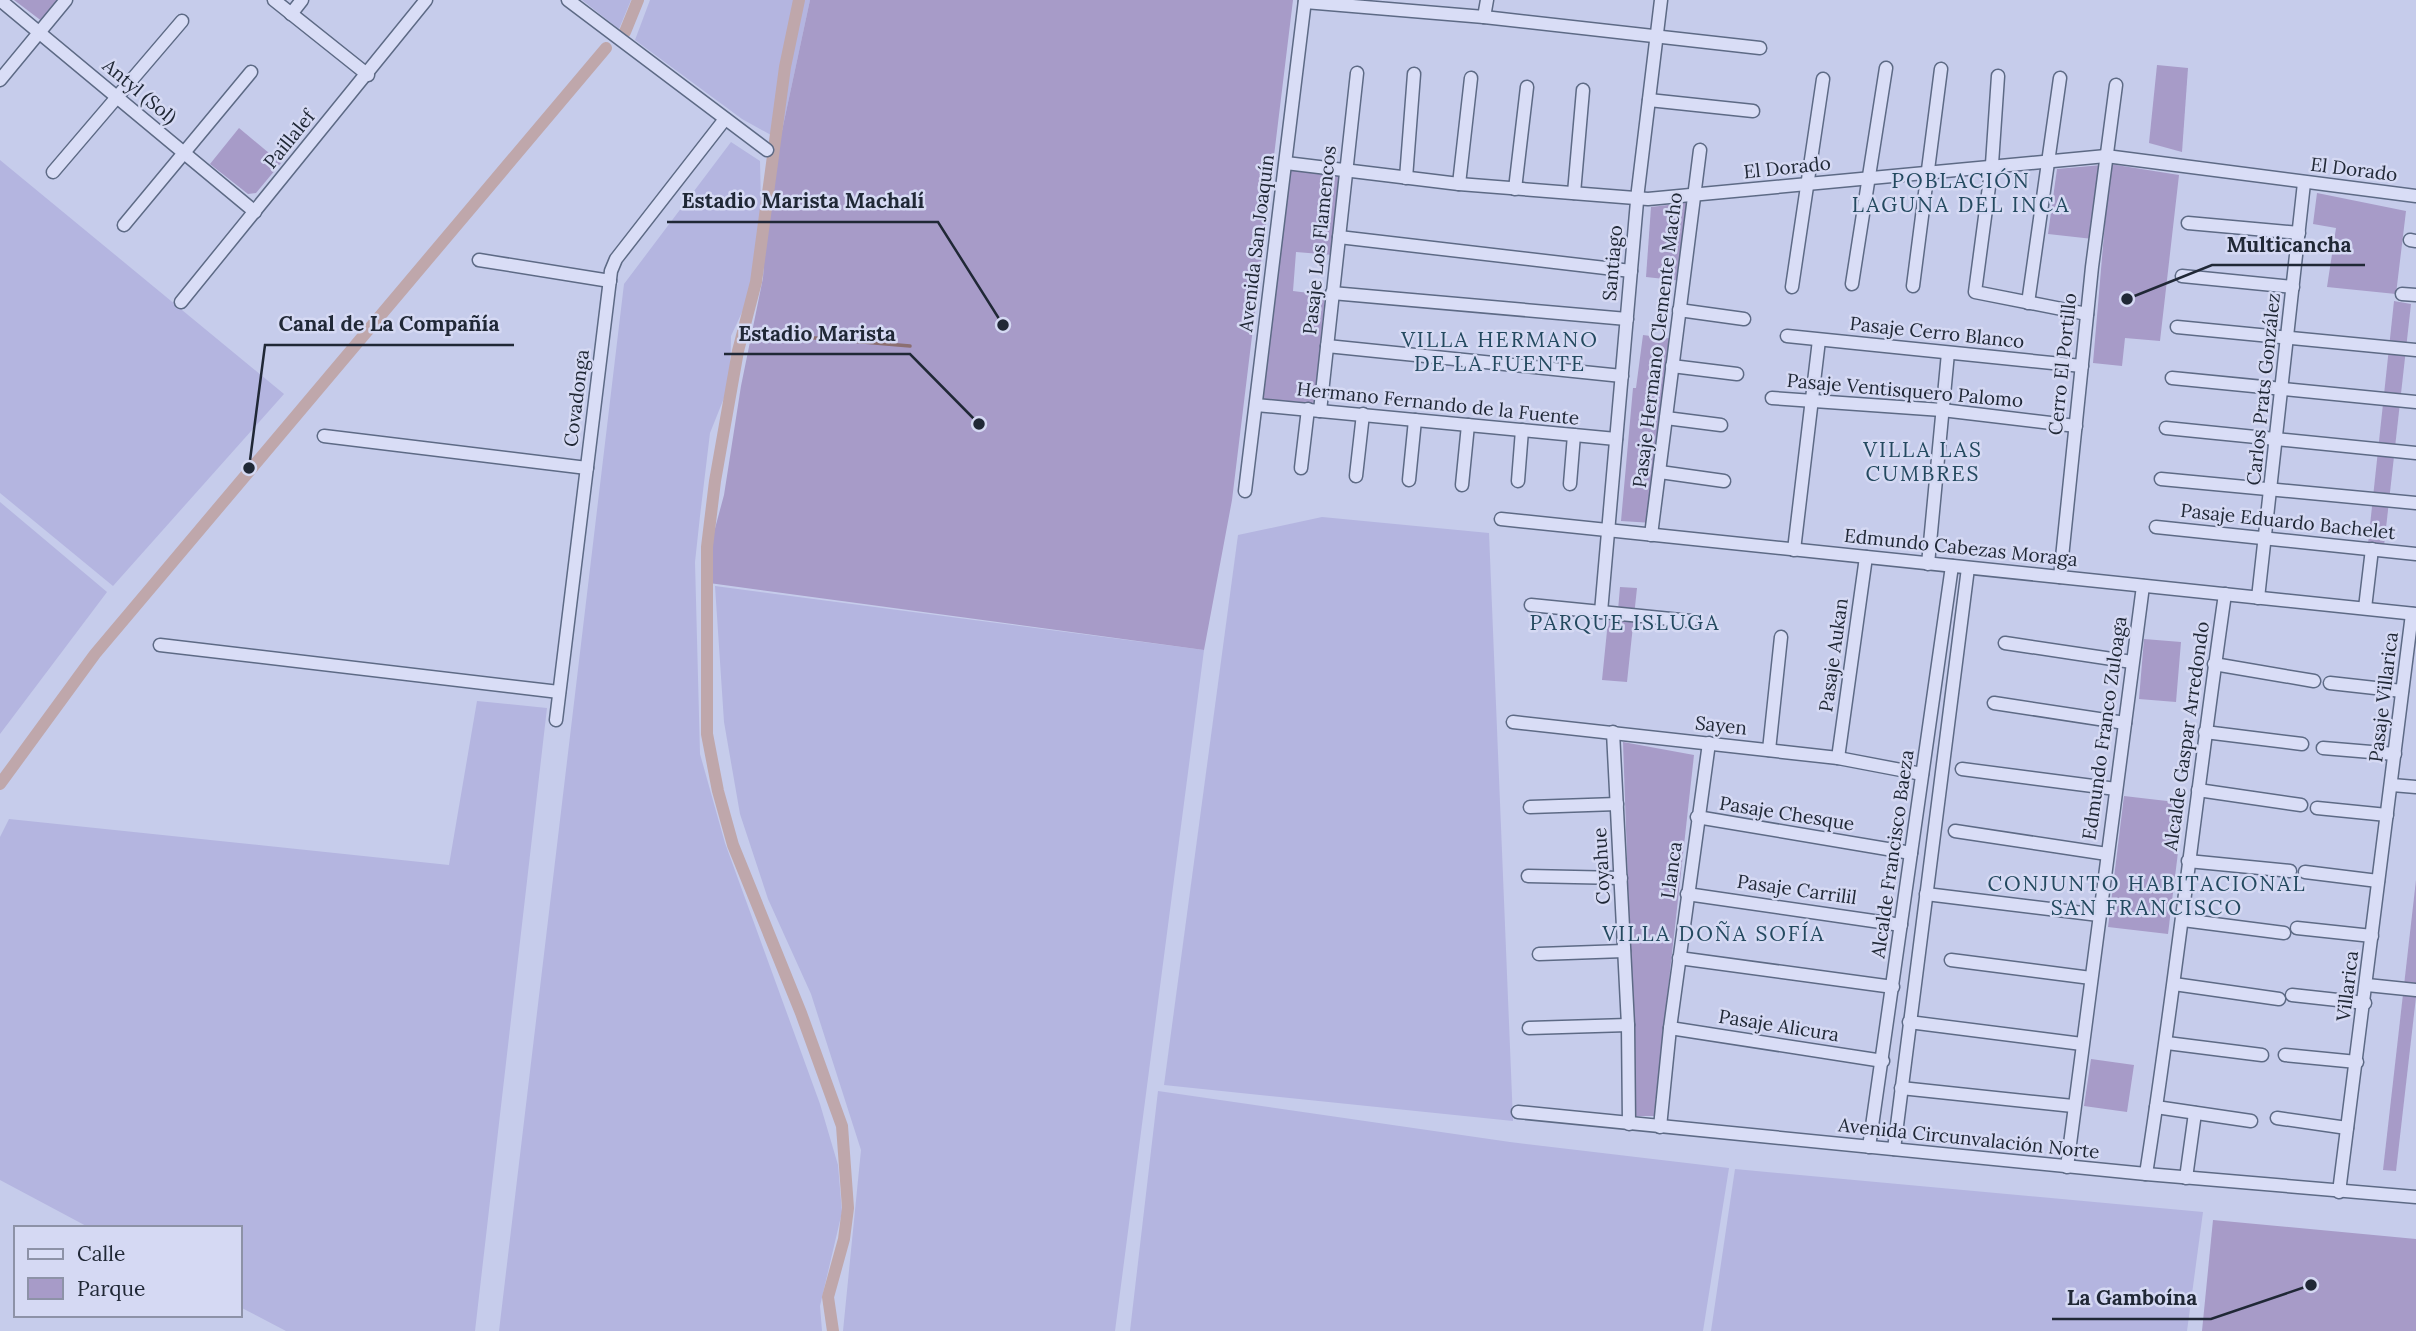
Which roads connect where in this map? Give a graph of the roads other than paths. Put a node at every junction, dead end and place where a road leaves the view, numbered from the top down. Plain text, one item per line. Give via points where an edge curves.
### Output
1 (0, 0) edge
2 (66, 0) edge
3 (274, 0) edge
4 (302, 0) edge
5 (426, 0) edge
6 (568, 0) edge
7 (1487, 0) edge
8 (1661, 0) edge
9 (1305, 1) edge
10 (291, 14) junction
11 (1484, 17) junction
12 (182, 21) dead end
13 (39, 33) junction
14 (1657, 37) junction
15 (1760, 48) dead end
16 (1886, 68) dead end
17 (1941, 69) dead end
18 (251, 72) dead end
19 (1357, 73) dead end
20 (1414, 74) dead end
21 (368, 75) junction
22 (1998, 76) dead end
23 (1471, 78) dead end
24 (2060, 78) dead end
25 (1823, 79) dead end
26 (0, 80) edge
27 (2116, 85) dead end
28 (1527, 86) dead end
29 (1583, 90) dead end
30 (116, 97) junction
31 (1649, 100) junction
32 (1753, 111) dead end
33 (725, 119) junction
34 (766, 150) dead end
35 (1700, 150) dead end
36 (184, 153) junction
37 (2106, 156) junction
38 (2047, 159) junction
39 (1286, 163) junction
40 (1992, 164) junction
41 (1347, 170) junction
42 (1928, 171) junction
43 (53, 172) dead end
44 (1406, 178) junction
45 (1868, 178) junction
46 (2304, 183) junction
47 (1459, 184) junction
48 (1806, 184) junction
49 (1515, 188) junction
50 (1574, 194) junction
51 (1696, 195) junction
52 (2416, 196) edge
53 (1638, 198) junction
54 (255, 212) junction
55 (2188, 223) dead end
56 (124, 225) dead end
57 (2299, 233) junction
58 (1339, 237) junction
59 (480, 260) dead end
60 (1631, 271) junction
61 (2182, 276) dead end
62 (610, 281) junction
63 (1853, 284) dead end
64 (1913, 286) dead end
65 (1792, 287) dead end
66 (2293, 287) junction
67 (1332, 293) junction
68 (2402, 294) dead end
69 (2416, 295) edge
70 (181, 302) dead end
71 (2028, 303) junction
72 (1679, 310) junction
73 (2087, 314) junction
74 (1627, 319) junction
75 (1744, 319) dead end
76 (2177, 327) dead end
77 (1787, 335) dead end
78 (2285, 338) junction
79 (1819, 340) junction
80 (1327, 346) junction
81 (2416, 350) edge
82 (1948, 353) junction
83 (1672, 366) junction
84 (2082, 366) junction
85 (1737, 374) dead end
86 (1622, 376) junction
87 (2172, 378) dead end
88 (2282, 390) junction
89 (1772, 398) dead end
90 (1811, 402) junction
91 (2416, 402) edge
92 (1256, 405) junction
93 (1314, 410) junction
94 (1942, 410) junction
95 (1363, 414) junction
96 (1666, 418) junction
97 (1415, 419) junction
98 (1468, 425) junction
99 (1721, 425) dead end
100 (2076, 426) junction
101 (2166, 428) dead end
102 (1522, 430) junction
103 (1574, 435) junction
104 (324, 436) dead end
105 (1616, 439) junction
106 (2276, 440) junction
107 (2416, 453) edge
108 (587, 468) junction
109 (1301, 468) dead end
110 (1660, 472) junction
111 (1356, 476) dead end
112 (2161, 479) dead end
113 (1409, 481) dead end
114 (1517, 481) dead end
115 (1724, 481) dead end
116 (1570, 484) dead end
117 (1462, 485) dead end
118 (2271, 489) junction
119 (1245, 491) dead end
120 (2416, 503) edge
121 (1501, 519) dead end
122 (2156, 527) dead end
123 (1608, 530) junction
124 (1651, 535) junction
125 (2265, 539) junction
126 (1794, 550) junction
127 (2372, 550) junction
128 (2416, 554) edge
129 (1866, 557) junction
130 (1928, 564) junction
131 (1952, 566) junction
132 (1968, 568) junction
133 (2060, 577) junction
134 (2143, 586) junction
135 (2225, 594) junction
136 (2258, 598) junction
137 (1531, 605) dead end
138 (2365, 608) junction
139 (1601, 612) junction
140 (2414, 614) edge
141 (1692, 621) dead end
142 (1781, 637) dead end
143 (2004, 643) dead end
144 (160, 645) dead end
145 (2132, 662) junction
146 (2214, 664) junction
147 (2314, 681) dead end
148 (2330, 683) dead end
149 (2402, 691) junction
150 (559, 692) junction
151 (1994, 703) dead end
152 (556, 720) dead end
153 (1513, 722) dead end
154 (2125, 723) junction
155 (1613, 732) junction
156 (2205, 732) junction
157 (1709, 743) junction
158 (2302, 744) dead end
159 (2323, 748) dead end
160 (1769, 750) junction
161 (2395, 754) junction
162 (1838, 758) junction
163 (1962, 769) dead end
164 (1922, 774) junction
165 (2392, 785) junction
166 (2416, 787) edge
167 (2116, 789) junction
168 (2198, 790) junction
169 (1617, 804) junction
170 (2301, 805) dead end
171 (1530, 807) dead end
172 (2317, 808) dead end
173 (2387, 815) junction
174 (1697, 817) junction
175 (1955, 831) dead end
176 (1911, 853) junction
177 (2107, 854) junction
178 (2188, 861) junction
179 (2290, 871) dead end
180 (2305, 872) dead end
181 (1528, 876) dead end
182 (1621, 878) junction
183 (2378, 881) junction
184 (1687, 894) junction
185 (1926, 894) junction
186 (2099, 915) junction
187 (2183, 920) junction
188 (1901, 925) junction
189 (2297, 928) dead end
190 (2284, 933) dead end
191 (2372, 936) junction
192 (1624, 951) junction
193 (1539, 954) dead end
194 (1679, 958) junction
195 (1951, 960) dead end
196 (2091, 978) junction
197 (2174, 984) junction
198 (2367, 985) junction
199 (1893, 988) junction
200 (2416, 990) edge
201 (2365, 1003) junction
202 (1909, 1022) junction
203 (1628, 1025) junction
204 (1529, 1028) dead end
205 (1670, 1028) junction
206 (2167, 1043) junction
207 (2082, 1044) junction
208 (2262, 1055) dead end
209 (2285, 1055) dead end
210 (1883, 1060) junction
211 (2357, 1062) junction
212 (1901, 1088) junction
213 (2073, 1106) junction
214 (2156, 1107) junction
215 (1518, 1112) dead end
216 (2195, 1113) junction
217 (2277, 1118) dead end
218 (2251, 1121) dead end
219 (1629, 1124) junction
220 (1660, 1127) junction
221 (2347, 1128) junction
222 (1869, 1147) junction
223 (1894, 1149) junction
224 (2067, 1167) junction
225 (2146, 1174) junction
226 (2186, 1178) junction
227 (2339, 1192) junction
228 (2416, 1197) edge

1 - 13 street, Antyl (Sol)
2 - 13 street
3 - 10 street
4 - 10 street
5 - 21 street, Paillalef
6 - 33 street
7 - 11 street
8 - 14 street, Santiago
9 - 11 street
9 - 39 street, Avenida San Joaquín
10 - 21 street
11 - 14 street
12 - 30 street
13 - 26 street
13 - 30 street, Antyl (Sol)
14 - 15 street
14 - 31 street, Santiago
16 - 45 street
17 - 42 street
18 - 36 street
19 - 41 street, Pasaje Los Flamencos
20 - 44 street
21 - 54 street, Paillalef
22 - 40 street
23 - 47 street
24 - 38 street
25 - 48 street
27 - 37 street, Cerro El Portillo
28 - 49 street
29 - 50 street
30 - 36 street, Antyl (Sol)
30 - 43 street
31 - 32 street
31 - 53 street, Santiago
33 - 34 street
33 - 62 street, Covadonga via 616,259
35 - 51 street, Pasaje Hermano Clemente Macho
36 - 54 street, Antyl (Sol)
36 - 56 street
37 - 38 street, El Dorado
37 - 46 street, El Dorado
37 - 73 street, Cerro El Portillo
38 - 40 street, El Dorado
38 - 71 street
39 - 41 street, El Dorado
39 - 92 street, Avenida San Joaquín
40 - 42 street, El Dorado
40 - 71 street via 1975,292
41 - 44 street, El Dorado
41 - 58 street, Pasaje Los Flamencos
42 - 45 street, El Dorado
42 - 64 street
44 - 47 street, El Dorado
45 - 48 street, El Dorado
45 - 63 street
46 - 52 street, El Dorado
46 - 57 street, Carlos Prats González
47 - 49 street, El Dorado
48 - 51 street, El Dorado
48 - 65 street
49 - 50 street, El Dorado
50 - 53 street, El Dorado
51 - 53 street, El Dorado
51 - 72 street, Pasaje Hermano Clemente Macho
53 - 60 street, Santiago
54 - 70 street, Paillalef
55 - 57 street
57 - 66 street, Carlos Prats González
58 - 60 street
58 - 67 street, Pasaje Los Flamencos
59 - 62 street
60 - 74 street, Santiago
61 - 66 street
62 - 108 street, Covadonga
66 - 78 street, Carlos Prats González
67 - 74 street
67 - 80 street, Pasaje Los Flamencos
68 - 69 street
71 - 73 street
72 - 75 street
72 - 83 street, Pasaje Hermano Clemente Macho
73 - 84 street, Cerro El Portillo
74 - 86 street, Santiago
76 - 78 street
77 - 79 street, Pasaje Cerro Blanco
78 - 81 street
78 - 88 street, Carlos Prats González
79 - 82 street, Pasaje Cerro Blanco
79 - 90 street
80 - 86 street
80 - 93 street, Pasaje Los Flamencos
82 - 84 street, Pasaje Cerro Blanco
82 - 94 street
83 - 85 street
83 - 96 street, Pasaje Hermano Clemente Macho
84 - 100 street, Cerro El Portillo
86 - 105 street, Santiago
87 - 88 street
88 - 91 street
88 - 106 street, Carlos Prats González
89 - 90 street, Pasaje Ventisquero Palomo
90 - 94 street, Pasaje Ventisquero Palomo
90 - 126 street
92 - 93 street, Hermano Fernando de la Fuente
92 - 119 street, Avenida San Joaquín
93 - 95 street, Hermano Fernando de la Fuente
93 - 109 street, Pasaje Los Flamencos
94 - 100 street, Pasaje Ventisquero Palomo
94 - 130 street
95 - 97 street, Hermano Fernando de la Fuente
95 - 111 street
96 - 99 street
96 - 110 street, Pasaje Hermano Clemente Macho
97 - 98 street, Hermano Fernando de la Fuente
97 - 113 street
98 - 102 street, Hermano Fernando de la Fuente
98 - 117 street
100 - 133 street, Cerro El Portillo
101 - 106 street
102 - 103 street, Hermano Fernando de la Fuente
102 - 114 street
103 - 105 street, Hermano Fernando de la Fuente
103 - 116 street
104 - 108 street
105 - 123 street, Santiago
106 - 107 street
106 - 118 street, Carlos Prats González
108 - 150 street, Covadonga
110 - 115 street
110 - 124 street, Pasaje Hermano Clemente Macho
112 - 118 street
118 - 120 street
118 - 125 street, Carlos Prats González
121 - 123 street, Edmundo Cabezas Moraga
122 - 125 street, Pasaje Eduardo Bachelet
123 - 124 street, Edmundo Cabezas Moraga
123 - 139 street, Santiago
124 - 126 street, Edmundo Cabezas Moraga
125 - 127 street, Pasaje Eduardo Bachelet
125 - 136 street, Carlos Prats González
126 - 129 street, Edmundo Cabezas Moraga
127 - 128 street, Pasaje Eduardo Bachelet
127 - 138 street
129 - 130 street, Edmundo Cabezas Moraga
129 - 162 street, Pasaje Aukan
130 - 131 street, Edmundo Cabezas Moraga
131 - 132 street, Edmundo Cabezas Moraga
131 - 164 street, Alcalde Francisco Baeza
132 - 133 street, Edmundo Cabezas Moraga
132 - 185 street, Alcalde Francisco Baeza
133 - 134 street, Edmundo Cabezas Moraga
134 - 135 street, Edmundo Cabezas Moraga
134 - 145 street, Edmundo Franco Zuloaga
135 - 136 street, Edmundo Cabezas Moraga
135 - 146 street, Alcalde Gaspar Arredondo
136 - 138 street, Edmundo Cabezas Moraga
137 - 139 street
138 - 140 street, Edmundo Cabezas Moraga
139 - 141 street
140 - 149 street, Pasaje Villarica
142 - 160 street
143 - 145 street
144 - 150 street
145 - 154 street, Edmundo Franco Zuloaga
146 - 147 street
146 - 156 street, Alcalde Gaspar Arredondo
148 - 149 street
149 - 161 street, Pasaje Villarica
150 - 152 street, Covadonga
151 - 154 street
153 - 155 street, Sayen
154 - 167 street, Edmundo Franco Zuloaga
155 - 157 street, Sayen
155 - 169 street, Coyahue
156 - 158 street
156 - 168 street, Alcalde Gaspar Arredondo
157 - 160 street, Sayen
157 - 174 street, Llanca
159 - 161 street
160 - 162 street, Sayen
161 - 165 street, Pasaje Villarica
162 - 164 street, Sayen
163 - 167 street
164 - 176 street, Alcalde Francisco Baeza
165 - 166 street
165 - 173 street, Villarica
167 - 177 street, Edmundo Franco Zuloaga
168 - 170 street
168 - 178 street, Alcalde Gaspar Arredondo
169 - 171 street
169 - 182 street, Coyahue
172 - 173 street
173 - 183 street, Villarica
174 - 176 street, Pasaje Chesque
174 - 184 street, Llanca
175 - 177 street
176 - 188 street, Alcalde Francisco Baeza
177 - 186 street, Edmundo Franco Zuloaga
178 - 179 street
178 - 187 street, Alcalde Gaspar Arredondo
180 - 183 street
181 - 182 street
182 - 192 street, Coyahue
183 - 191 street, Villarica
184 - 188 street, Pasaje Carrilil
184 - 194 street, Llanca
185 - 186 street
185 - 202 street, Alcalde Francisco Baeza
186 - 196 street, Edmundo Franco Zuloaga
187 - 190 street
187 - 197 street, Alcalde Gaspar Arredondo
188 - 199 street, Alcalde Francisco Baeza
189 - 191 street
191 - 198 street, Villarica
192 - 193 street
192 - 203 street, Coyahue
194 - 199 street
194 - 205 street, Llanca
195 - 196 street
196 - 207 street, Edmundo Franco Zuloaga
197 - 201 street
197 - 206 street, Alcalde Gaspar Arredondo
198 - 200 street
198 - 201 street, Villarica
199 - 210 street, Alcalde Francisco Baeza
201 - 211 street, Villarica
202 - 207 street
202 - 212 street, Alcalde Francisco Baeza
203 - 204 street
203 - 219 street, Coyahue
205 - 210 street, Pasaje Alicura
205 - 220 street, Llanca
206 - 208 street
206 - 214 street, Alcalde Gaspar Arredondo
207 - 213 street, Edmundo Franco Zuloaga
209 - 211 street
210 - 222 street, Alcalde Francisco Baeza
211 - 221 street, Villarica
212 - 213 street
212 - 223 street, Alcalde Francisco Baeza
213 - 224 street, Edmundo Franco Zuloaga
214 - 216 street
214 - 225 street, Alcalde Gaspar Arredondo
215 - 219 street, Avenida Circunvalación Norte
216 - 218 street
216 - 226 street
217 - 221 street
219 - 220 street, Avenida Circunvalación Norte
220 - 222 street, Avenida Circunvalación Norte
221 - 227 street, Villarica
222 - 223 street, Avenida Circunvalación Norte
223 - 224 street, Avenida Circunvalación Norte
224 - 225 street, Avenida Circunvalación Norte
225 - 226 street, Avenida Circunvalación Norte
226 - 227 street, Avenida Circunvalación Norte
227 - 228 street, Avenida Circunvalación Norte

